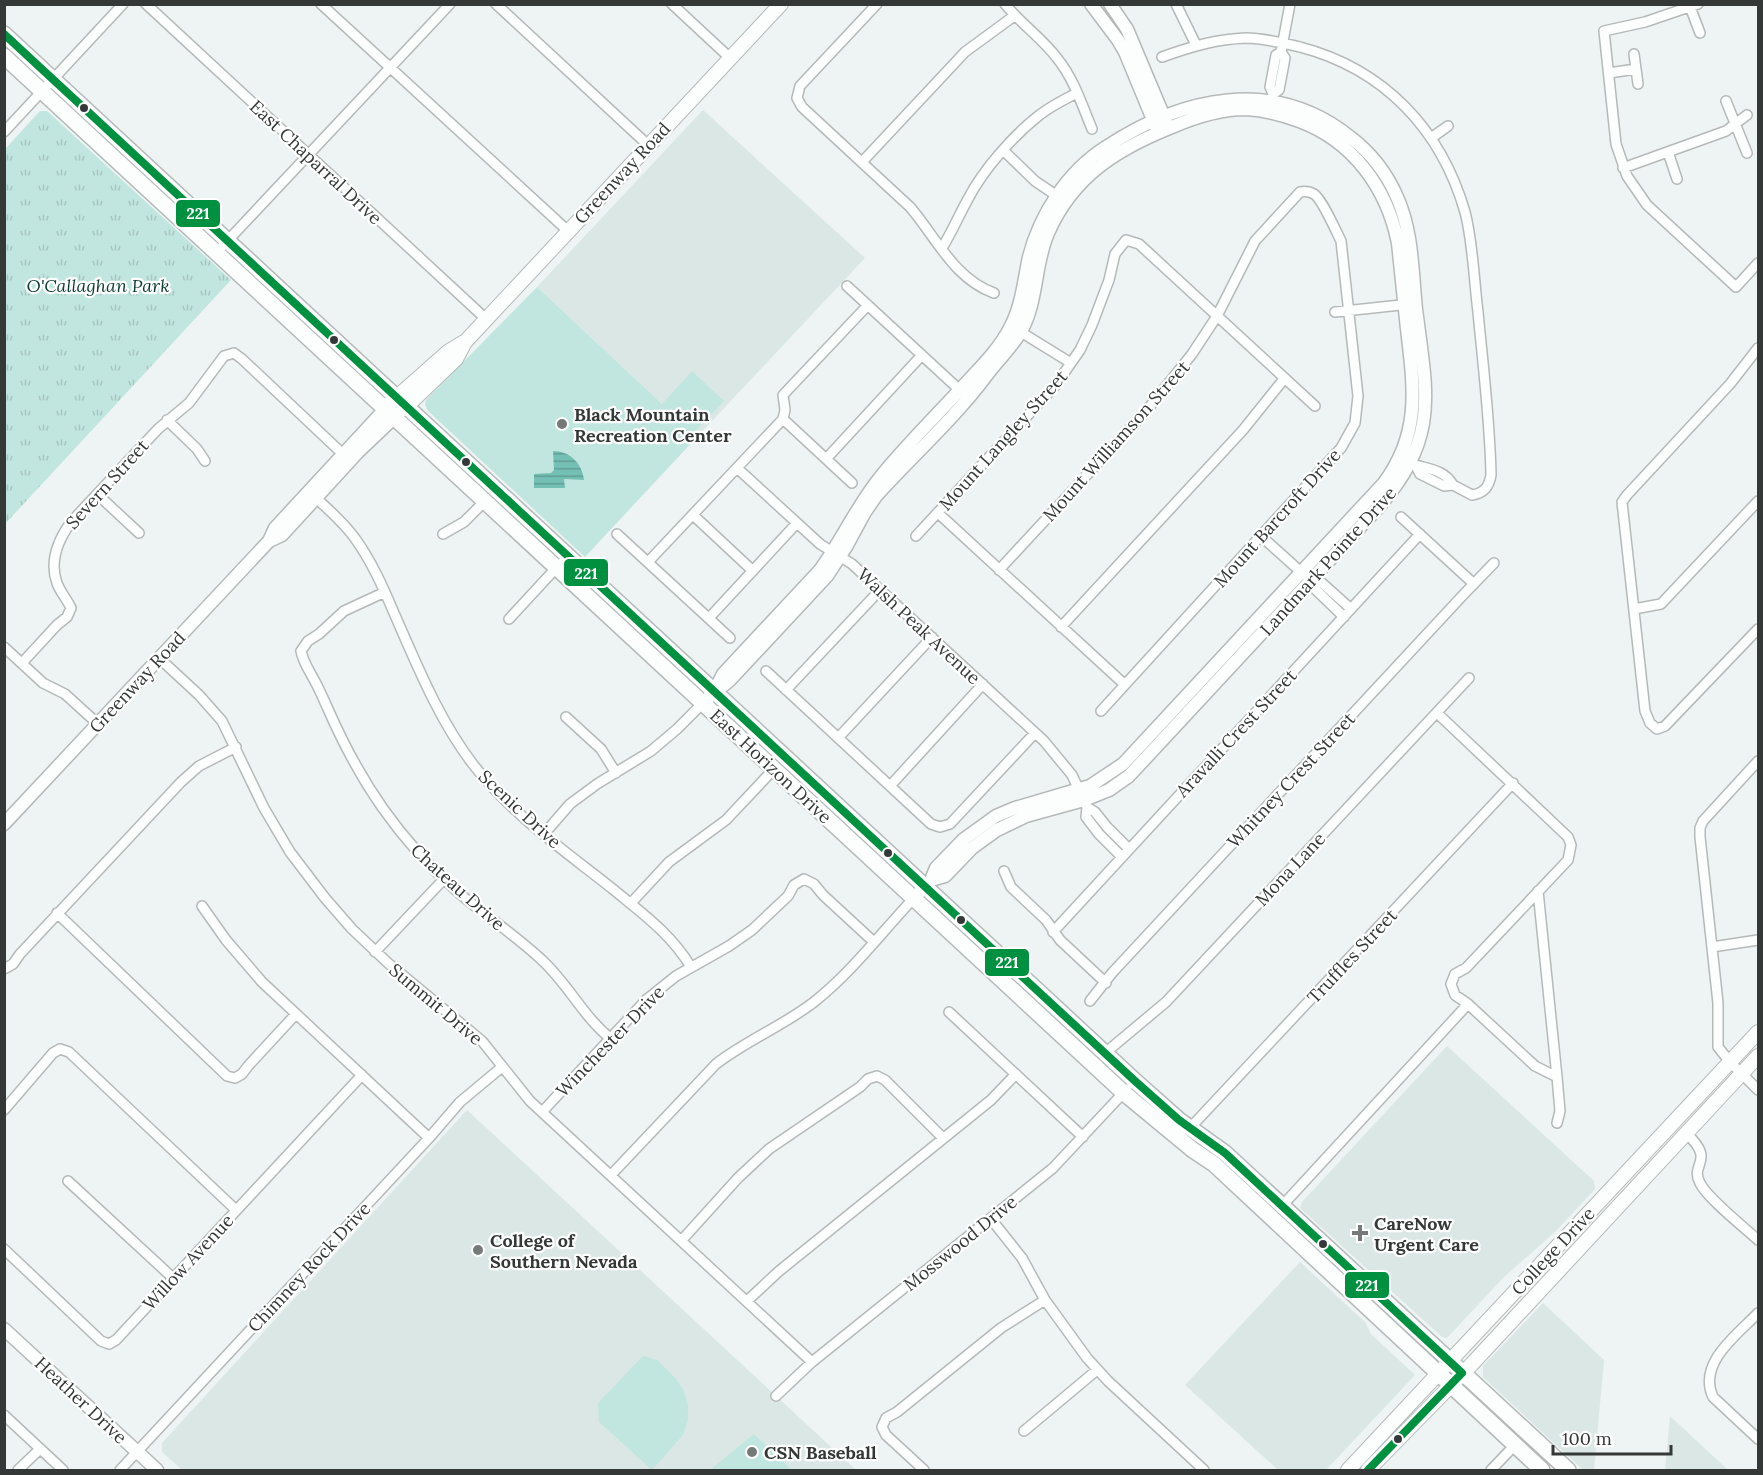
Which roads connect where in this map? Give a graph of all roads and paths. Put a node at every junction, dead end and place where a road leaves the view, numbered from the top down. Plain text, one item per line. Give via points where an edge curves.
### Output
1 (123, 4) edge
2 (146, 4) edge
3 (321, 4) edge
4 (450, 4) edge
5 (496, 4) edge
6 (672, 4) edge
7 (781, 4) edge
8 (877, 4) edge
9 (1005, 4) edge
10 (1090, 4) edge
11 (1110, 4) edge
12 (1176, 4) edge
13 (1290, 4) edge
14 (1692, 6) edge
15 (1014, 16) junction
16 (1700, 33) dead end
17 (4, 34) edge
18 (4, 45) edge
19 (1196, 45) junction
20 (1282, 47) junction
21 (1634, 54) dead end
22 (4, 56) edge
23 (1162, 57) dead end
24 (730, 58) junction
25 (390, 68) junction
26 (1636, 69) junction
27 (1609, 73) junction
28 (1638, 84) dead end
29 (48, 85) junction
30 (1077, 93) junction
31 (1726, 101) dead end
32 (1272, 102) junction
33 (1747, 115) dead end
34 (1736, 124) junction
35 (1161, 125) junction
36 (1448, 126) dead end
37 (1092, 129) dead end
38 (4, 132) edge
39 (1431, 138) junction
40 (648, 145) junction
41 (1004, 151) junction
42 (1668, 152) junction
43 (1747, 153) dead end
44 (308, 154) junction
45 (862, 162) junction
46 (1623, 168) junction
47 (1677, 178) dead end
48 (1306, 191) joint
49 (1061, 199) junction
50 (568, 231) junction
51 (223, 246) junction
52 (942, 248) junction
53 (1758, 263) edge
54 (848, 286) dead end
55 (994, 293) dead end
56 (1410, 304) junction
57 (868, 305) junction
58 (1348, 310) junction
59 (1335, 312) dead end
60 (1217, 316) junction
61 (486, 318) junction
62 (1016, 329) junction
63 (1758, 348) edge
64 (922, 355) junction
65 (1071, 363) junction
66 (1284, 379) junction
67 (964, 394) junction
68 (395, 406) junction
69 (1315, 406) dead end
70 (783, 419) junction
71 (167, 420) junction
72 (347, 457) junction
73 (826, 459) junction
74 (205, 461) dead end
75 (1409, 462) junction
76 (737, 468) junction
77 (852, 483) dead end
78 (97, 494) junction
79 (316, 498) junction
80 (485, 501) junction
81 (1758, 501) edge
82 (938, 513) junction
83 (693, 515) junction
84 (1401, 517) dead end
85 (797, 523) junction
86 (139, 533) dead end
87 (443, 534) dead end
88 (617, 534) dead end
89 (1420, 534) junction
90 (916, 536) dead end
91 (1261, 536) junction
92 (269, 541) junction
93 (837, 554) junction
94 (570, 556) junction
95 (648, 562) junction
96 (1494, 563) dead end
97 (557, 567) junction
98 (999, 570) junction
99 (753, 571) junction
100 (1306, 576) junction
101 (1474, 584) junction
102 (880, 590) junction
103 (385, 592) junction
104 (1634, 609) junction
105 (1348, 613) junction
106 (709, 618) junction
107 (509, 619) dead end
108 (1062, 627) junction
109 (1758, 629) edge
110 (932, 637) junction
111 (730, 638) dead end
112 (4, 646) edge
113 (159, 658) junction
114 (22, 663) junction
115 (766, 671) dead end
116 (1468, 678) dead end
117 (983, 684) junction
118 (1125, 684) junction
119 (786, 690) junction
120 (714, 691) junction
121 (703, 703) junction
122 (1101, 711) dead end
123 (1437, 713) junction
124 (566, 717) dead end
125 (98, 724) junction
126 (1035, 733) junction
127 (838, 738) junction
128 (236, 747) junction
129 (1758, 761) edge
130 (774, 769) junction
131 (616, 773) junction
132 (1513, 783) junction
133 (890, 786) junction
134 (1084, 799) junction
135 (4, 824) edge
136 (544, 834) junction
137 (1125, 852) junction
138 (1004, 871) dead end
139 (444, 879) junction
140 (923, 888) junction
141 (1538, 891) junction
142 (631, 903) junction
143 (202, 906) dead end
144 (57, 913) junction
145 (1053, 932) junction
146 (1758, 940) edge
147 (874, 942) junction
148 (1712, 947) junction
149 (375, 952) junction
150 (691, 966) junction
151 (4, 969) edge
152 (1106, 983) junction
153 (1090, 1001) dead end
154 (1468, 1004) junction
155 (949, 1012) dead end
156 (296, 1014) junction
157 (1044, 1019) junction
158 (1758, 1032) edge
159 (610, 1038) junction
160 (1105, 1053) junction
161 (1758, 1056) edge
162 (1731, 1062) junction
163 (502, 1067) junction
164 (1742, 1073) junction
165 (1016, 1074) junction
166 (362, 1075) junction
167 (1557, 1077) junction
168 (1134, 1081) junction
169 (1758, 1090) edge
170 (1124, 1093) junction
171 (4, 1110) edge
172 (542, 1112) junction
173 (1557, 1123) dead end
174 (1190, 1128) junction
175 (1686, 1133) junction
176 (1083, 1137) junction
177 (429, 1138) junction
178 (943, 1138) junction
179 (611, 1175) junction
180 (68, 1181) dead end
181 (1282, 1205) junction
182 (236, 1210) junction
183 (991, 1219) junction
184 (1274, 1219) junction
185 (1577, 1224) junction
186 (1590, 1237) junction
187 (681, 1240) junction
188 (1758, 1240) edge
189 (4, 1249) edge
190 (173, 1278) junction
191 (1045, 1300) junction
192 (747, 1301) junction
193 (1758, 1312) edge
194 (4, 1329) edge
195 (812, 1362) junction
196 (1451, 1362) junction
197 (1097, 1370) junction
198 (1462, 1373) junction
199 (1439, 1374) junction
200 (1450, 1385) junction
201 (776, 1396) dead end
202 (4, 1415) edge
203 (1024, 1431) dead end
204 (1758, 1439) edge
205 (1515, 1445) junction
206 (40, 1449) junction
207 (137, 1452) junction
208 (1362, 1455) junction
209 (18, 1470) edge
210 (63, 1470) edge
211 (120, 1470) edge
212 (157, 1470) edge
213 (924, 1470) edge
214 (1204, 1470) edge
215 (1348, 1470) edge
216 (1359, 1470) edge
217 (1368, 1470) edge
218 (1491, 1470) edge
219 (1542, 1470) edge
220 (1568, 1470) edge

1 - 29 street
2 - 44 street, East Chaparral Drive
3 - 25 street
4 - 25 street
5 - 40 street
6 - 24 street
7 - 24 main road, Greenway Road
8 - 45 street via 800,86 798,98 802,107
9 - 15 street
10 - 35 street via 1121,46
11 - 35 street via 1127,28
12 - 19 street
13 - 20 street
14 - 16 street
14 - 27 street via 1604,31
15 - 30 street via 1056,56
15 - 45 street via 964,52
17 - 29 main road, East Horizon Drive
18 - 29 main road
19 - 20 street via 1246,38
19 - 23 street
20 - 32 street via 1285,58 1279,90
20 - 39 street via 1324,54 1354,67 1395,97
21 - 26 street
22 - 29 main road, East Horizon Drive
24 - 40 main road, Greenway Road
25 - 44 street
25 - 50 street
26 - 27 street
26 - 28 street
27 - 46 street via 1616,144
29 - 38 street
29 - 51 main road, East Horizon Drive
29 - 51 main road, East Horizon Drive via 149,189 173,201
30 - 37 street
30 - 41 street via 1037,116
31 - 34 street
32 - 35 street, Landmark Pointe Drive
32 - 56 street, Landmark Pointe Drive via 1331,137 1376,184 1394,222
33 - 34 street
34 - 42 street
34 - 43 street
35 - 49 street, Landmark Pointe Drive via 1104,147 1086,162
36 - 39 street
39 - 75 street via 1447,164 1465,213 1491,450 1489,485 1472,495 1453,485 1449,477
40 - 50 main road, Greenway Road
41 - 49 street
41 - 52 street via 969,197
42 - 46 street
42 - 47 street
44 - 51 street
44 - 61 street, East Chaparral Drive
45 - 52 street via 910,207
46 - 53 street via 1647,205 1736,287
48 - 58 street, Mount Barcroft Drive via 1318,198 1341,241
48 - 60 street, Mount Williamson Street via 1294,197 1255,241
49 - 62 street, Landmark Pointe Drive via 1041,254 1030,306
50 - 61 main road, Greenway Road
51 - 68 main road, East Horizon Drive
51 - 68 main road, East Horizon Drive via 295,323 318,335
52 - 55 street via 978,288
54 - 57 street
56 - 58 street
56 - 75 street, Landmark Pointe Drive via 1414,386 1407,442
57 - 64 street
57 - 70 street via 783,395
58 - 59 street
58 - 91 street, Mount Barcroft Drive via 1358,396 1355,423 1341,448
60 - 65 street, Mount Langley Street via 1139,244 1126,240 1115,254 1092,325
60 - 66 street
60 - 98 street, Mount Williamson Street via 1147,410
61 - 68 main road, Greenway Road via 456,359
62 - 65 street
62 - 67 street, Landmark Pointe Drive via 1002,359
63 - 104 street via 1622,502
64 - 67 street
64 - 73 street
65 - 82 street, Mount Langley Street via 1055,386
66 - 69 street
66 - 108 street via 1243,430
67 - 93 street, Landmark Pointe Drive via 876,496
68 - 72 street, Greenway Road
68 - 80 main road, East Horizon Drive
68 - 94 main road, East Horizon Drive
70 - 73 street
70 - 76 street
71 - 72 street, Severn Street via 189,403 224,356 234,353
71 - 74 street
71 - 78 street, Severn Street
72 - 79 street, Greenway Road
72 - 92 street, Greenway Road via 275,528
73 - 77 street
75 - 100 street, Landmark Pointe Drive via 1384,483
76 - 83 street
76 - 85 street, Walsh Peak Avenue
78 - 86 street
78 - 114 street, Severn Street via 62,534 53,563 57,583 71,608 67,617
79 - 92 street, Greenway Road via 282,535
79 - 103 street, Scenic Drive via 353,535
80 - 87 street via 464,522
80 - 97 main road, East Horizon Drive
81 - 104 street via 1664,601 1657,606
82 - 90 street, Mount Langley Street
82 - 98 street
83 - 95 street
83 - 99 street
84 - 89 street
85 - 93 street, Walsh Peak Avenue
85 - 99 street
88 - 95 street
89 - 101 street
89 - 105 street, Aravalli Crest Street
91 - 100 street
91 - 118 street, Mount Barcroft Drive
92 - 113 street, Greenway Road
93 - 102 street, Walsh Peak Avenue
93 - 120 street, Landmark Pointe Drive via 828,576 730,680
94 - 97 street
94 - 120 main road, East Horizon Drive
95 - 106 street
96 - 101 street, Whitney Crest Street
97 - 107 street
97 - 121 main road, East Horizon Drive
98 - 108 street
99 - 106 street
100 - 105 street via 1322,583
100 - 134 street, Landmark Pointe Drive via 1141,764 1109,790
101 - 152 street, Whitney Crest Street
102 - 110 street, Walsh Peak Avenue
102 - 119 street
103 - 136 street, Scenic Drive via 432,698 458,744 499,795
103 - 139 street, Chateau Drive via 344,611 301,651 368,788 410,844
104 - 109 street via 1645,711 1657,729 1676,717
105 - 137 street, Aravalli Crest Street
106 - 111 street
108 - 118 street
110 - 117 street, Walsh Peak Avenue
110 - 127 street
112 - 114 street
113 - 125 street, Greenway Road
113 - 128 street, Summit Drive via 213,710
114 - 125 street
115 - 119 street
116 - 123 street, Mona Lane
117 - 126 street, Walsh Peak Avenue
117 - 133 street
118 - 122 street, Mount Barcroft Drive
119 - 127 street
120 - 121 street, Landmark Pointe Drive
120 - 140 main road, East Horizon Drive
121 - 130 main road, East Horizon Drive
121 - 131 street via 651,751
123 - 132 street
123 - 160 street, Mona Lane via 1166,1002
124 - 131 street via 601,749
125 - 135 street, Greenway Road
126 - 133 street via 950,824 931,824
126 - 134 street, Walsh Peak Avenue via 1072,775
127 - 133 street
128 - 144 street via 199,766 180,782
128 - 149 street, Summit Drive via 290,852 325,898
129 - 148 street via 1709,813 1700,828
130 - 140 main road, East Horizon Drive
130 - 142 street via 726,820 669,862
131 - 136 street via 570,804
132 - 141 street via 1564,830 1571,845 1568,860
132 - 174 street, Truffles Street
134 - 137 street, Walsh Peak Avenue via 1086,817 1093,828
134 - 140 street, Landmark Pointe Drive via 1026,816 997,830 972,848 945,876
136 - 142 street, Scenic Drive
137 - 145 street, Aravalli Crest Street
138 - 145 street via 1011,887 1046,920
139 - 149 street
139 - 159 street, Chateau Drive via 542,960
140 - 147 street
140 - 157 main road, East Horizon Drive
140 - 160 main road, East Horizon Drive
141 - 154 street via 1466,968 1455,974 1451,984 1455,995
141 - 167 street
142 - 150 street, Scenic Drive via 669,936
143 - 156 street via 243,962
144 - 151 street via 13,964
144 - 156 street via 227,1076 235,1078 242,1074
145 - 152 street
146 - 148 street
147 - 150 street, Winchester Drive via 804,879 752,930
147 - 179 street via 816,1000 716,1064
148 - 162 street via 1718,1047
149 - 163 street, Summit Drive via 471,1031
150 - 159 street, Winchester Drive via 652,995
152 - 153 street, Whitney Crest Street
154 - 167 street via 1535,1066
154 - 181 street
155 - 165 street
156 - 166 street
157 - 160 main road via 1062,1025 1092,1051
157 - 170 main road, East Horizon Drive
158 - 162 main road, College Drive
159 - 172 street, Winchester Drive
160 - 168 main road, East Horizon Drive
161 - 164 main road, College Drive
162 - 164 street
162 - 185 main road, College Drive
163 - 172 street, Summit Drive
163 - 177 street, Chimney Rock Drive via 468,1094
164 - 169 street
164 - 175 main road, College Drive
165 - 176 street
165 - 178 street via 991,1100
166 - 177 street
166 - 182 street, Willow Avenue
167 - 173 street
168 - 170 street, Mosswood Drive
168 - 174 main road, East Horizon Drive
170 - 176 street, Mosswood Drive
170 - 184 main road, East Horizon Drive via 1214,1164
171 - 182 street via 53,1053 60,1049 69,1052
172 - 179 street, Summit Drive
174 - 181 main road, East Horizon Drive via 1225,1153
175 - 186 main road, College Drive
175 - 188 street via 1701,1151 1697,1174 1701,1186
176 - 183 street, Mosswood Drive via 1053,1168
177 - 207 street, Chimney Rock Drive
178 - 187 street via 885,1080 876,1076 868,1079 769,1149
178 - 192 street
179 - 187 street, Summit Drive
180 - 190 street
181 - 184 street
181 - 196 main road, East Horizon Drive
182 - 190 street, Willow Avenue
183 - 191 street via 1022,1258
183 - 195 street, Mosswood Drive
184 - 199 main road, East Horizon Drive
185 - 186 main road
185 - 196 main road, College Drive
186 - 198 main road, College Drive
187 - 192 street, Summit Drive
189 - 190 street, Willow Avenue via 101,1341 109,1344
191 - 197 street
191 - 213 street via 1001,1328 886,1418 882,1427 886,1435
192 - 195 street, Summit Drive
193 - 204 street via 1713,1362 1710,1390
194 - 207 street, Heather Drive
195 - 201 street, Mosswood Drive
196 - 198 main road, East Horizon Drive
196 - 199 main road, College Drive
197 - 203 street
197 - 214 street
198 - 200 main road, College Drive
198 - 220 main road, East Horizon Drive
199 - 200 main road, East Horizon Drive
199 - 208 main road, College Drive
200 - 205 main road, East Horizon Drive
200 - 217 main road, College Drive
202 - 206 street
205 - 218 street
205 - 219 main road, East Horizon Drive
206 - 209 street
206 - 210 street
207 - 211 street, Chimney Rock Drive
207 - 212 street, Heather Drive
208 - 215 main road, College Drive
208 - 216 main road via 1364,1464

